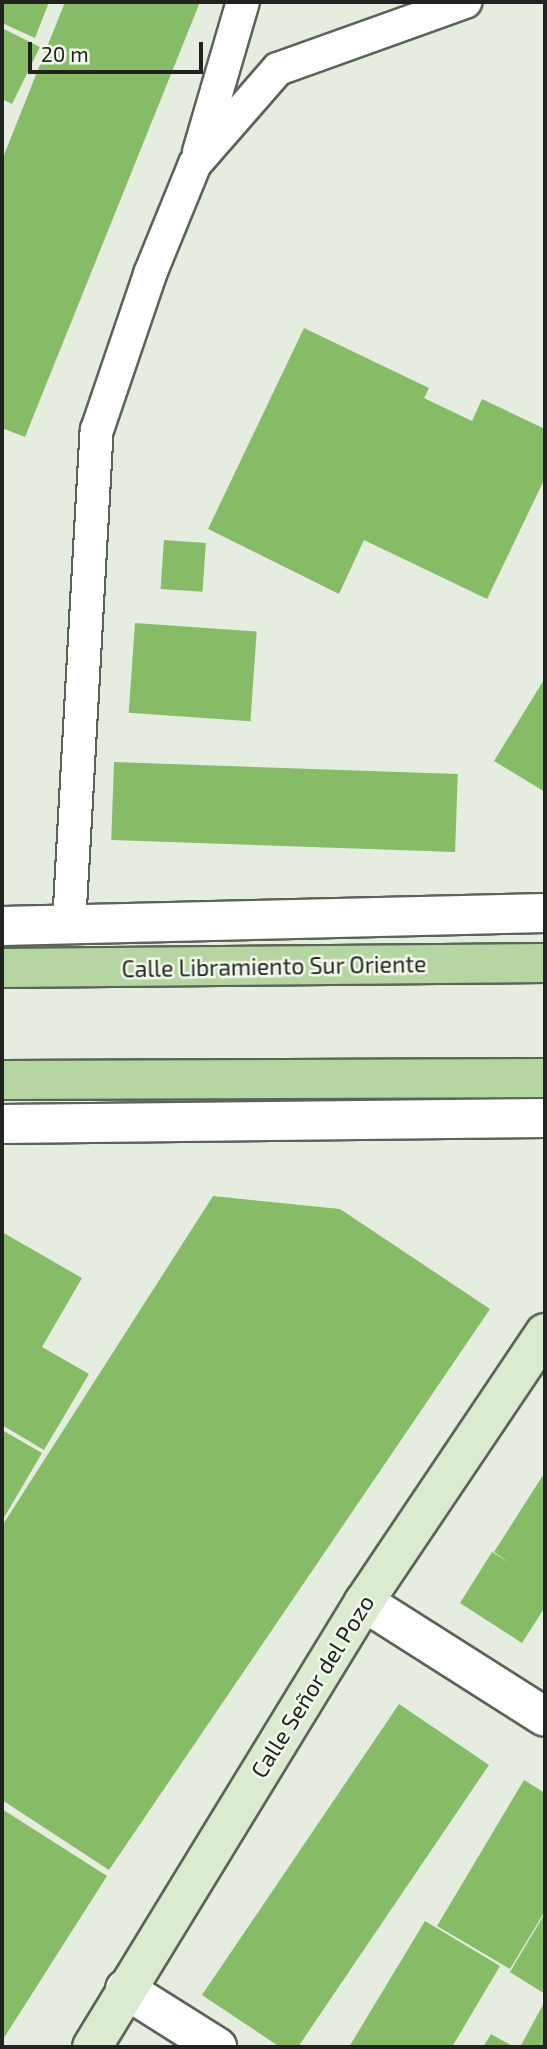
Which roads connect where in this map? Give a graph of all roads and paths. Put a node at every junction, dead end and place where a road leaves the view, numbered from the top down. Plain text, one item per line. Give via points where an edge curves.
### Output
1 (243, 2) edge
2 (465, 2) edge
3 (195, 163) junction
4 (545, 913) edge
5 (69, 925) junction
6 (2, 926) edge
7 (545, 963) edge
8 (2, 968) edge
9 (545, 1078) edge
10 (2, 1080) edge
11 (545, 1118) edge
12 (2, 1124) edge
13 (545, 1334) edge
14 (363, 1602) junction
15 (545, 1717) edge
16 (125, 1989) junction
17 (92, 2047) edge
18 (217, 2047) edge

1 - 3 lane
2 - 3 lane via 278,69
3 - 5 lane via 150,274 97,430
4 - 5 street
5 - 6 street
7 - 8 main road, Calle Libramiento Sur Oriente
9 - 10 main road
11 - 12 street
13 - 14 street, Calle Señor del Pozo
14 - 15 street
14 - 16 street, Calle Señor del Pozo
16 - 17 street, Calle Señor del Pozo
16 - 18 street

